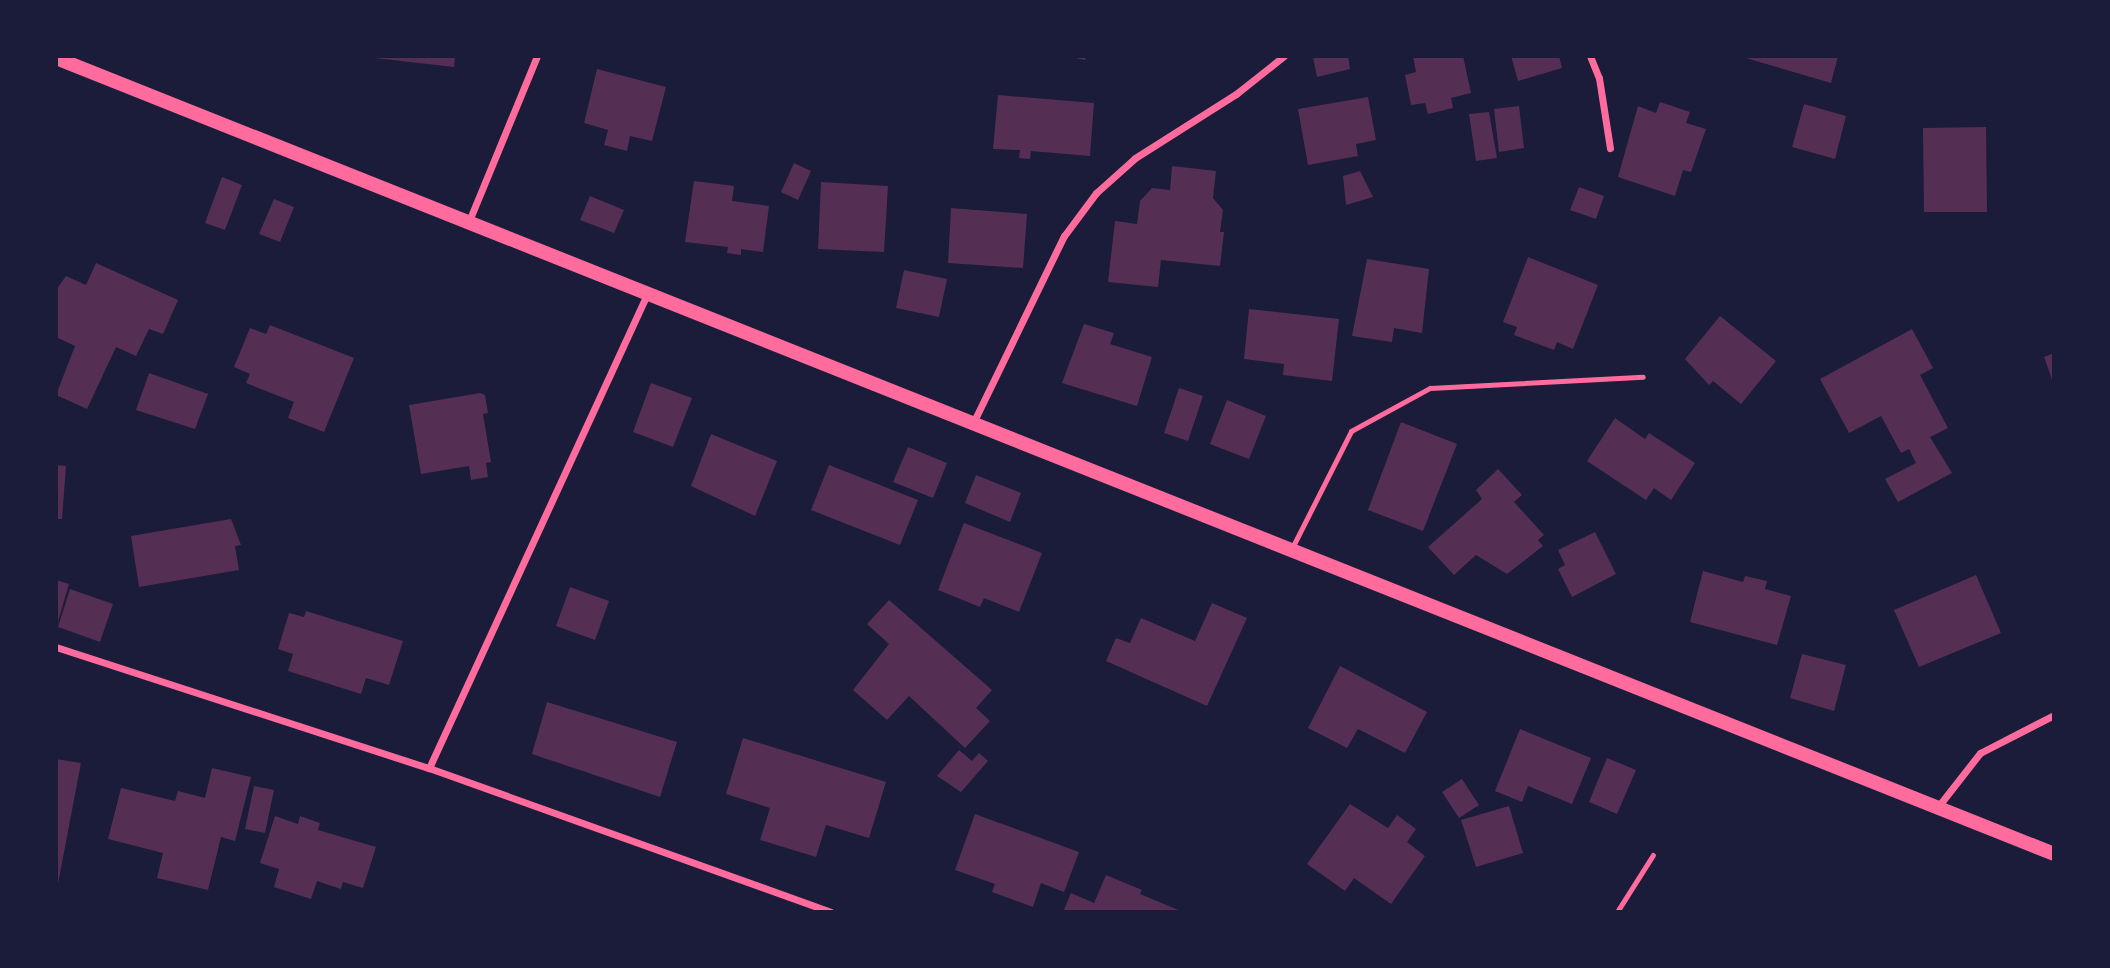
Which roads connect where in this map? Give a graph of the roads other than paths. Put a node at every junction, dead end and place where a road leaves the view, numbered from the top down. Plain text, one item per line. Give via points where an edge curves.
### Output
1 (537, 56) edge
2 (1284, 56) edge
3 (1590, 56) edge
4 (56, 58) edge
5 (1610, 148) dead end
6 (469, 222) junction
7 (648, 292) junction
8 (1643, 377) dead end
9 (974, 421) junction
10 (1291, 549) junction
11 (56, 648) edge
12 (2054, 715) edge
13 (429, 768) junction
14 (1937, 808) junction
15 (2054, 854) edge
16 (831, 912) edge

1 - 6 street
2 - 9 street via 1236,94 1135,158 1096,193 1064,236
3 - 5 street via 1599,78
4 - 6 main road
6 - 7 main road
7 - 9 main road
7 - 13 street
8 - 10 lane via 1430,388 1351,431
9 - 10 main road
10 - 14 main road
11 - 13 street
12 - 14 street via 1980,753
13 - 16 street
14 - 15 main road

